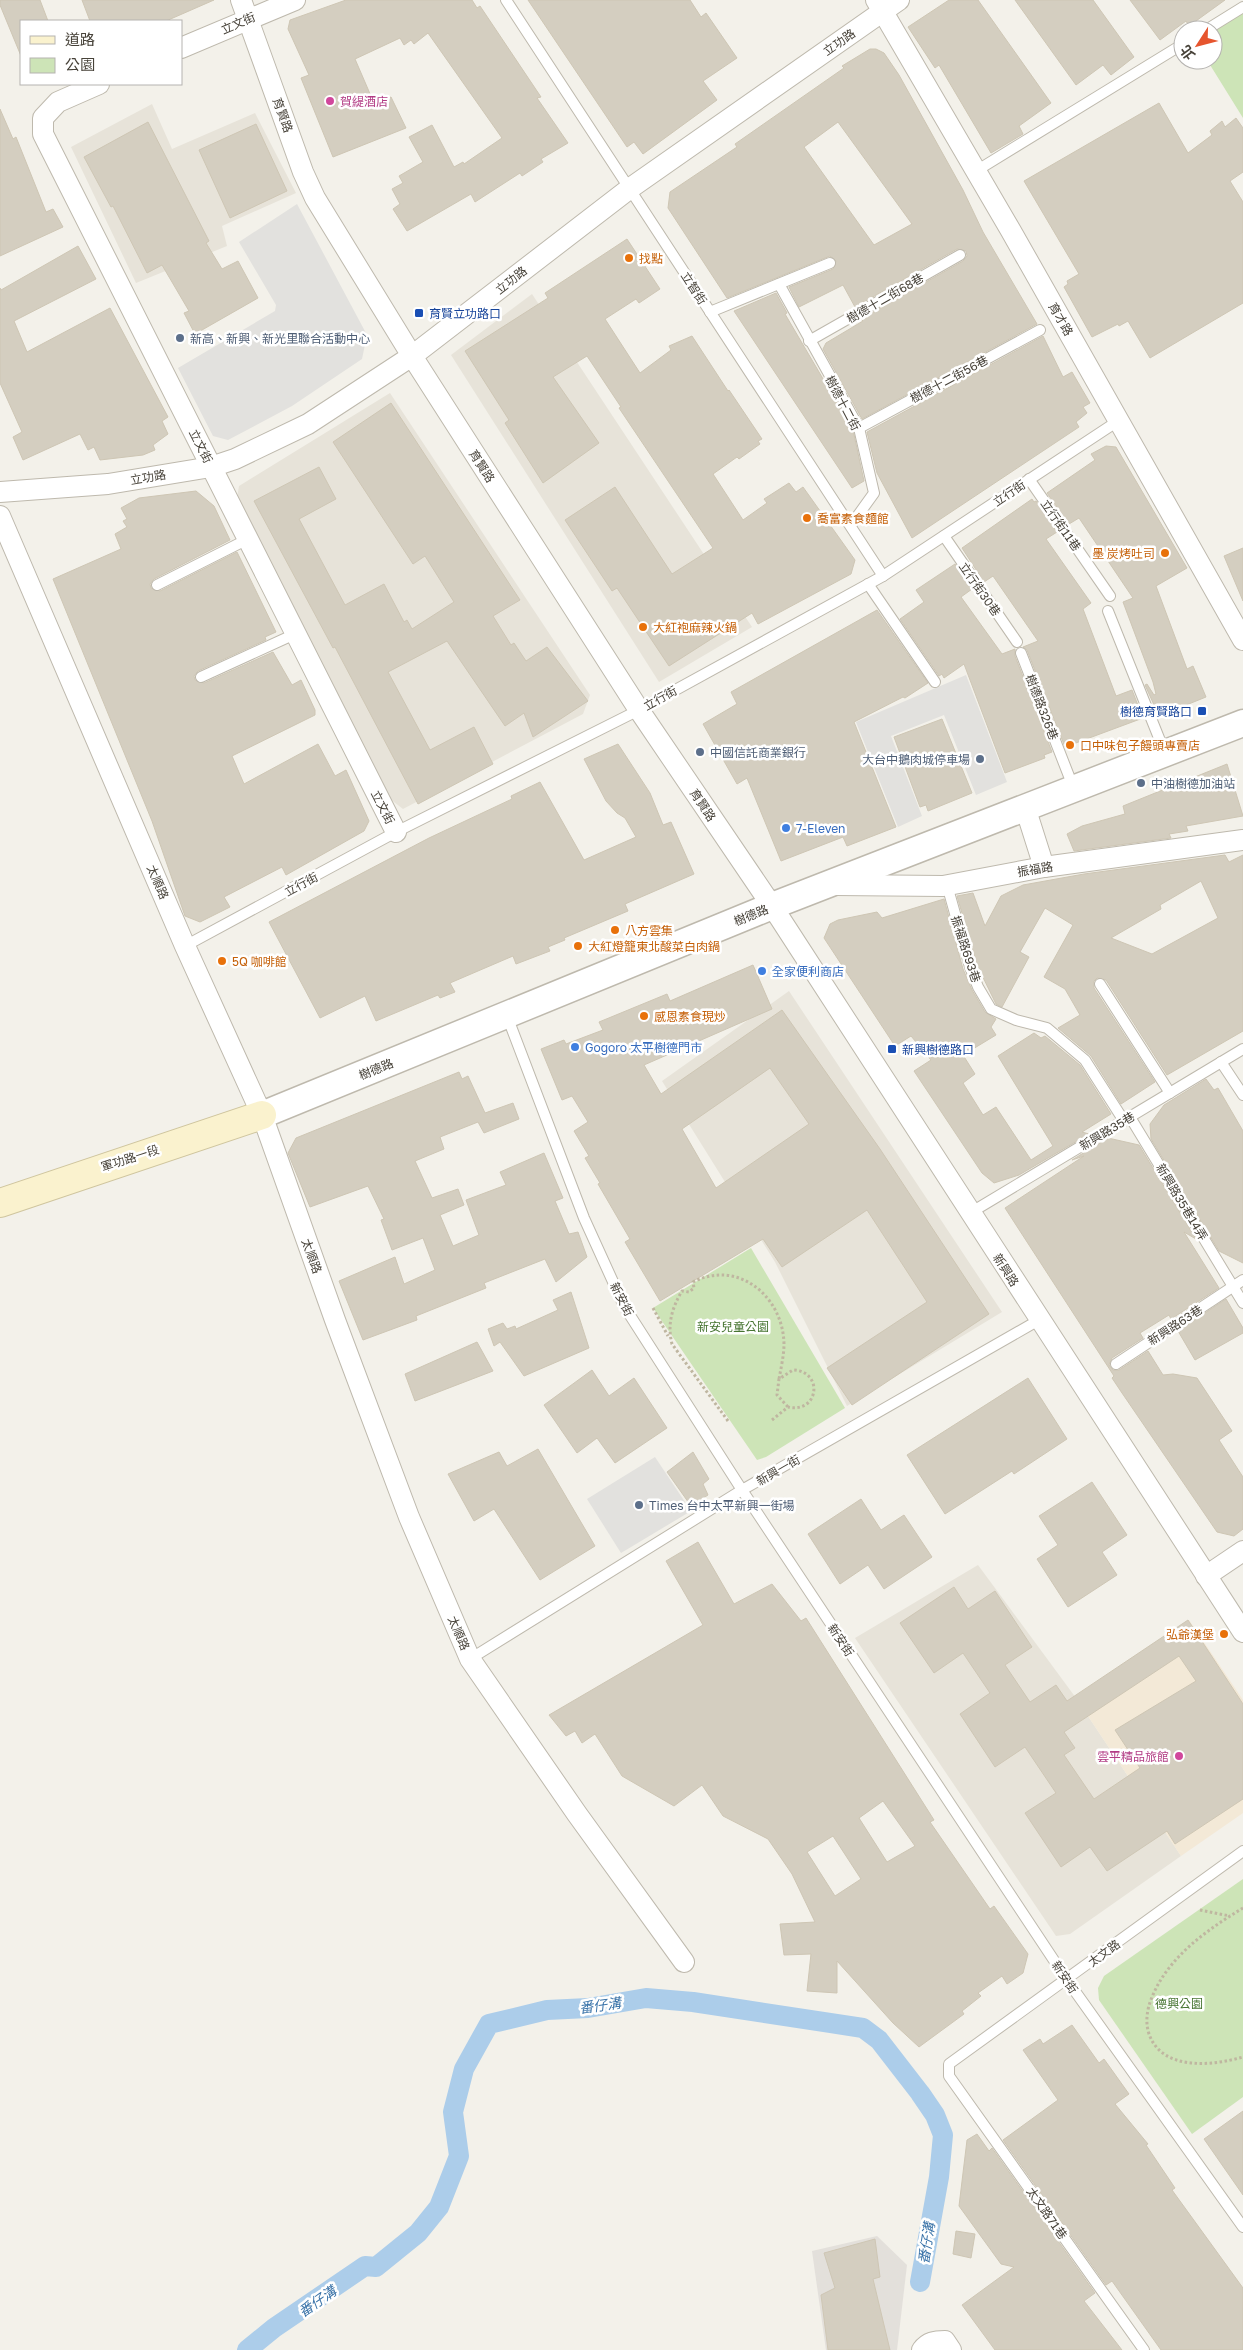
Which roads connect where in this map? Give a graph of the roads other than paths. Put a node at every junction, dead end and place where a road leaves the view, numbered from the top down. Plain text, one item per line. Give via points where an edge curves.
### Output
1 (295, 0) edge
2 (506, 0) edge
3 (899, 0) edge
4 (879, 6) edge
5 (1243, 7) edge
6 (245, 9) edge
7 (1222, 20) edge
8 (182, 47) edge
9 (1173, 50) edge
10 (97, 85) edge
11 (976, 171) junction
12 (629, 189) junction
13 (960, 255) dead end
14 (830, 263) dead end
15 (779, 284) junction
16 (710, 312) junction
17 (1040, 330) dead end
18 (810, 340) junction
19 (412, 356) junction
20 (1118, 420) junction
21 (859, 428) junction
22 (211, 467) junction
23 (1029, 479) junction
24 (0, 492) edge
25 (0, 516) edge
26 (851, 525) junction
27 (944, 536) junction
28 (248, 539) junction
29 (883, 576) junction
30 (868, 584) junction
31 (157, 585) dead end
32 (1110, 596) dead end
33 (1108, 611) dead end
34 (296, 634) junction
35 (1243, 640) edge
36 (1017, 642) dead end
37 (1021, 653) dead end
38 (201, 677) dead end
39 (935, 682) dead end
40 (639, 710) junction
41 (1243, 723) edge
42 (1165, 752) junction
43 (1074, 789) junction
44 (1025, 807) junction
45 (396, 832) junction
46 (1243, 840) edge
47 (1044, 867) junction
48 (827, 885) junction
49 (947, 885) junction
50 (772, 906) junction
51 (185, 946) junction
52 (1100, 984) dead end
53 (507, 1016) junction
54 (1243, 1049) edge
55 (1221, 1062) junction
56 (1170, 1093) junction
57 (1243, 1095) edge
58 (262, 1115) junction
59 (1127, 1119) junction
60 (0, 1203) edge
61 (970, 1214) junction
62 (1243, 1280) edge
63 (1233, 1287) junction
64 (1243, 1303) edge
65 (1039, 1320) junction
66 (1116, 1364) dead end
67 (742, 1490) junction
68 (1243, 1551) edge
69 (1206, 1576) junction
70 (1243, 1632) edge
71 (470, 1659) junction
72 (1243, 1851) edge
73 (684, 1962) dead end
74 (1066, 1980) junction
75 (949, 2076) joint
76 (1243, 2226) edge
77 (948, 2346) edge
78 (922, 2350) edge
79 (1144, 2350) edge

1 - 6 street, 立文街
2 - 12 lane, 立智街
3 - 4 street, 立功路
4 - 11 street, 育才路
4 - 12 street, 立功路
5 - 7 lane
6 - 8 street, 立文街
6 - 19 street, 育賢路 via 315,198
9 - 11 lane
10 - 22 street, 立文街 via 58,102 43,118 42,134
11 - 20 street, 育才路
12 - 16 lane, 立智街
12 - 19 street, 立功路
13 - 18 lane, 樹德十二街68巷
14 - 15 lane
15 - 16 lane
15 - 18 lane, 樹德十二街
16 - 26 lane, 立智街
17 - 21 lane, 樹德十二街56巷
18 - 21 lane, 樹德十二街
19 - 22 street, 立功路 via 308,424
19 - 40 street, 育賢路
20 - 23 lane, 立行街
20 - 35 street, 育才路
21 - 26 lane, 樹德十二街 via 874,492
22 - 24 street, 立功路 via 108,484
22 - 28 street, 立文街
23 - 27 lane, 立行街
23 - 32 lane, 立行街11巷
25 - 51 street, 太順路
26 - 29 lane, 立智街
27 - 29 lane, 立行街
27 - 36 lane, 立行街30巷
28 - 31 lane
28 - 34 street, 立文街
29 - 30 lane, 立行街
30 - 39 lane
30 - 40 lane, 立行街
33 - 42 lane
34 - 38 lane
34 - 45 street, 立文街
37 - 43 lane, 樹德路326巷
40 - 45 lane, 立行街
40 - 50 street, 育賢路
41 - 42 street, 樹德路
42 - 43 street, 樹德路
43 - 44 street, 樹德路
44 - 47 street
44 - 48 street, 樹德路
45 - 51 lane, 立行街
46 - 47 street, 振福路
47 - 49 street, 振福路
48 - 49 street, 振福路
48 - 50 street, 樹德路
49 - 59 lane, 振福路693巷 via 970,967 991,1009 1047,1028 1085,1060
50 - 53 street, 樹德路
50 - 61 street, 新興路
51 - 58 street, 太順路
52 - 56 lane
53 - 58 street, 樹德路
53 - 67 lane, 新安街 via 584,1218 624,1306
54 - 55 lane, 新興路35巷
55 - 56 lane, 新興路35巷
55 - 57 lane
56 - 59 lane, 新興路35巷
58 - 60 main road, 軍功路一段
58 - 71 street, 太順路 via 409,1517
59 - 61 lane, 新興路35巷
59 - 63 lane, 新興路35巷14弄
61 - 65 street, 新興路
62 - 63 lane, 新興路63巷
63 - 64 lane, 新興路35巷14弄
63 - 66 lane, 新興路63巷
65 - 67 lane, 新興一街
65 - 69 street, 新興路
67 - 71 lane, 新興一街
67 - 74 lane, 新安街
68 - 69 street
69 - 70 street, 新興路
71 - 73 street, 太順路
72 - 74 lane, 太文路
74 - 75 lane, 太文路 via 949,2064
74 - 76 lane, 新安街
75 - 79 lane, 太文路71巷
77 - 78 street via 928,2344

